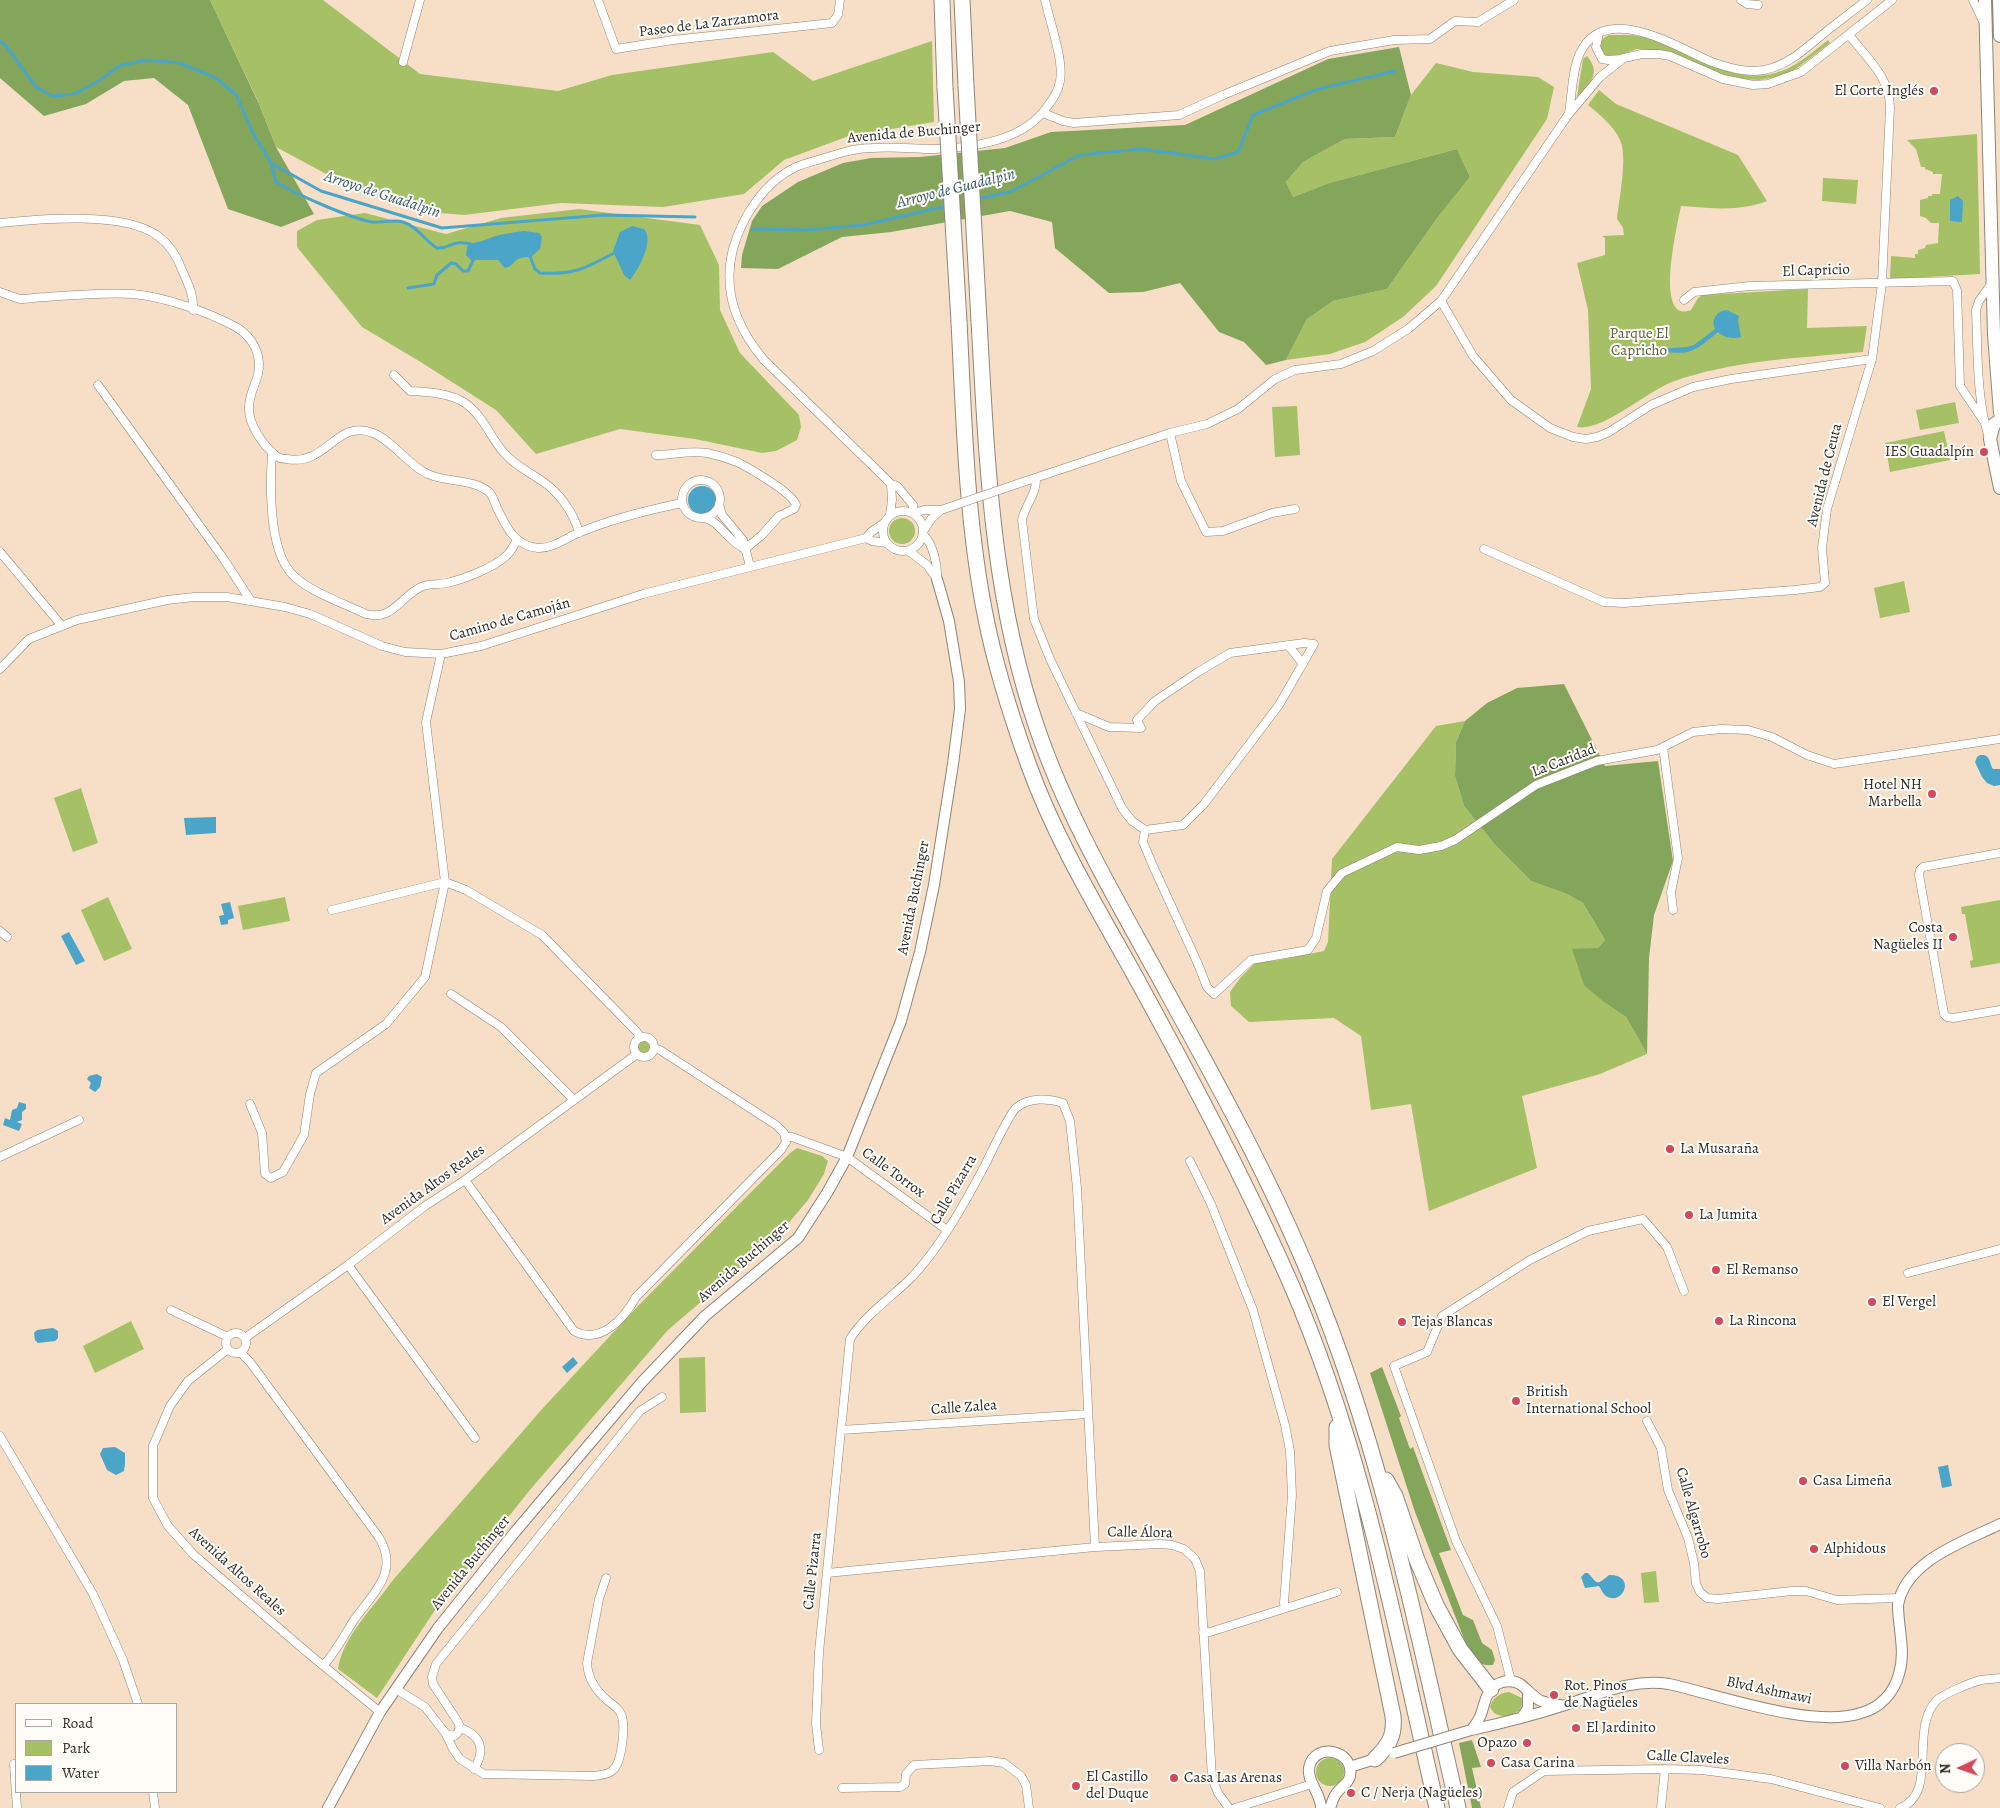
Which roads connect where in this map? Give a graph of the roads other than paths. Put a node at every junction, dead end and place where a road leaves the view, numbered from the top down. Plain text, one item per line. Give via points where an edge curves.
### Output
1 (420, 0) edge
2 (598, 0) edge
3 (840, 0) edge
4 (942, 0) edge
5 (962, 0) edge
6 (1045, 0) edge
7 (1514, 0) edge
8 (1741, 0) edge
9 (1867, 0) edge
10 (1892, 0) edge
11 (1973, 0) edge
12 (1986, 0) edge
13 (1999, 0) edge
14 (1758, 4) dead end
15 (1986, 28) junction
16 (1599, 33) junction
17 (1849, 35) junction
18 (2000, 36) edge
19 (1624, 58) junction
20 (403, 62) dead end
21 (1042, 113) junction
22 (1568, 115) junction
23 (0, 223) edge
24 (1882, 283) junction
25 (1992, 284) junction
26 (0, 292) edge
27 (1684, 300) dead end
28 (1441, 301) junction
29 (193, 310) junction
30 (1872, 359) junction
31 (394, 375) dead end
32 (98, 386) dead end
33 (2000, 412) edge
34 (1992, 421) edge
35 (1170, 433) junction
36 (272, 452) junction
37 (656, 455) dead end
38 (1036, 478) junction
39 (891, 484) junction
40 (2000, 488) edge
41 (682, 503) junction
42 (719, 504) junction
43 (1295, 509) dead end
44 (941, 510) junction
45 (913, 513) junction
46 (890, 515) junction
47 (704, 518) junction
48 (884, 523) junction
49 (923, 532) junction
50 (579, 533) junction
51 (866, 538) junction
52 (517, 540) junction
53 (886, 542) junction
54 (745, 549) junction
55 (1484, 549) dead end
56 (909, 551) junction
57 (0, 552) edge
58 (750, 566) junction
59 (937, 579) junction
60 (251, 601) junction
61 (62, 626) junction
62 (1288, 645) junction
63 (441, 654) junction
64 (1303, 664) junction
65 (0, 669) edge
66 (1076, 713) junction
67 (2000, 739) edge
68 (1662, 747) junction
69 (1144, 830) junction
70 (2000, 853) edge
71 (445, 882) junction
72 (332, 910) dead end
73 (1673, 910) dead end
74 (0, 931) edge
75 (7, 937) dead end
76 (451, 994) dead end
77 (2000, 1010) edge
78 (641, 1038) junction
79 (654, 1048) junction
80 (637, 1054) junction
81 (574, 1100) junction
82 (250, 1104) dead end
83 (79, 1120) dead end
84 (785, 1137) junction
85 (0, 1157) edge
86 (847, 1157) junction
87 (1190, 1161) dead end
88 (465, 1180) junction
89 (947, 1230) junction
90 (2000, 1249) edge
91 (348, 1265) junction
92 (1908, 1273) dead end
93 (1684, 1291) dead end
94 (171, 1310) dead end
95 (228, 1337) junction
96 (245, 1338) junction
97 (228, 1349) junction
98 (240, 1352) junction
99 (662, 1397) dead end
100 (1336, 1408) junction
101 (1088, 1414) junction
102 (1647, 1420) dead end
103 (841, 1430) junction
104 (0, 1436) edge
105 (475, 1438) dead end
106 (1375, 1462) junction
107 (2000, 1524) edge
108 (1095, 1547) junction
109 (827, 1572) junction
110 (606, 1578) dead end
111 (1337, 1592) dead end
112 (1900, 1598) junction
113 (1286, 1608) junction
114 (1203, 1633) junction
115 (324, 1665) junction
116 (2000, 1678) edge
117 (1511, 1681) junction
118 (396, 1689) junction
119 (1528, 1692) junction
120 (1488, 1696) junction
121 (138, 1703) edge
122 (1564, 1705) junction
123 (380, 1712) junction
124 (1520, 1719) junction
125 (1508, 1722) junction
126 (460, 1728) junction
127 (1471, 1730) junction
128 (446, 1734) junction
129 (819, 1750) dead end
130 (1375, 1759) junction
131 (14, 1764) dead end
132 (1350, 1767) junction
133 (474, 1769) junction
134 (1665, 1769) junction
135 (15, 1779) edge
136 (1314, 1786) junction
137 (842, 1788) dead end
138 (1336, 1792) junction
139 (16, 1793) edge
140 (153, 1793) edge
141 (17, 1808) edge
142 (154, 1808) edge
143 (328, 1808) edge
144 (1029, 1808) edge
145 (1229, 1808) edge
146 (1235, 1808) edge
147 (1321, 1808) edge
148 (1330, 1808) edge
149 (1437, 1808) edge
150 (1458, 1808) edge
151 (1508, 1808) edge
152 (1661, 1808) edge
153 (1880, 1808) edge
154 (1900, 1808) edge

1 - 20 street
2 - 3 street, Paseo de La Zarzamora via 616,49 832,23 838,16
4 - 100 highway, bridge via 967,483 977,568 991,645 1030,770 1069,855 1244,1182 1291,1285
5 - 106 highway, bridge via 990,506 1012,640 1037,729 1101,873 1265,1175 1312,1280
6 - 21 street, Avenida de Buchinger via 1061,68 1057,93
7 - 21 street via 1478,22 1455,21 1430,39 1394,40 1330,51 1178,115 1074,123
8 - 14 street via 1747,4
9 - 16 street via 1796,57 1766,70 1740,71 1644,31
10 - 17 street
11 - 15 street
12 - 15 main road
13 - 18 main road
15 - 25 main road
16 - 19 street via 1596,47 1602,59
16 - 22 street via 1580,54
17 - 19 street via 1801,72 1768,84 1753,85 1723,79 1659,54
17 - 24 street, Avenida de Ceuta via 1890,94
19 - 22 street via 1600,77
21 - 39 street, Avenida de Buchinger via 1023,129 990,141 933,149 859,149 795,168 777,178 764,192 737,234 729,271 730,290 740,327 749,342
22 - 28 street
23 - 29 street via 71,219 106,221 149,230 175,252 194,296
24 - 27 street, El Capricio via 1750,286 1694,292
24 - 30 street, Avenida de Ceuta
24 - 34 street, El Capricio via 1953,281 1957,290 1960,386
25 - 33 main road
25 - 34 street via 1979,300 1976,310 1979,376
26 - 29 street via 20,299 134,294
28 - 30 street via 1473,356 1511,400 1550,428 1586,439 1609,432 1650,405 1694,387 1731,378
28 - 35 street via 1408,329 1374,351 1340,364 1295,370 1275,379 1238,409 1207,424
29 - 36 street via 237,328 251,338 257,350 258,374 248,410 252,425
30 - 55 street, Avenida de Ceuta via 1827,509 1822,548 1826,581 1822,586 1653,601 1604,602
31 - 50 street via 410,391 453,397 475,411 511,460 543,481 561,498
32 - 60 street
34 - 40 main road via 1990,439
35 - 38 street
35 - 43 street via 1181,481 1206,532 1224,531 1272,513
36 - 52 street via 284,459 306,460 318,455 344,432 374,433 426,473 443,480 482,487 491,494 509,532
36 - 52 street via 270,483 276,539 289,571 298,580 366,614 376,617 385,614 422,586 465,577 498,562 508,555
37 - 54 street via 704,452 721,456 761,476 793,499 794,510 779,516
38 - 44 street, bridge
38 - 66 street via 1035,489 1022,520 1031,605 1039,633
39 - 45 street, Avenida de Buchinger via 910,500
39 - 46 street
41 - 42 street via 682,495 688,486 703,480 716,488
41 - 47 street via 689,514
41 - 50 street
42 - 47 street via 714,513
42 - 54 street via 722,515 743,540
44 - 45 street
44 - 49 street
45 - 46 street via 899,510
45 - 49 street via 921,520
46 - 48 street
47 - 54 street via 714,521 735,545
48 - 51 street, Camino de Camoján
48 - 53 street via 882,533
49 - 56 street via 920,543
49 - 59 street, Avenida Buchinger via 938,571
50 - 52 street via 541,548
51 - 53 street, Camino de Camoján
51 - 58 street, Camino de Camoján
53 - 56 street via 894,549
54 - 58 street
56 - 59 street, Avenida Buchinger via 927,565
57 - 61 street
58 - 63 street, Camino de Camoján via 643,594 481,646
59 - 86 street, Avenida Buchinger via 949,621 960,709 934,885 902,1021
60 - 61 street, Camino de Camoján via 219,597 168,600
60 - 63 street, Camino de Camoján via 310,614 382,646 405,652
61 - 65 street, Camino de Camoján via 28,639
62 - 64 street
62 - 64 street via 1314,644
62 - 66 street via 1230,653 1155,701 1137,720 1141,728 1109,727
63 - 71 street via 426,722
64 - 69 street via 1279,705 1204,804 1183,825
66 - 69 street via 1122,808
67 - 68 street, La Caridad via 1834,764 1748,730 1693,732
68 - 69 street, La Caridad via 1597,761 1536,785 1455,840 1441,846 1418,850 1397,847 1342,873 1328,891 1316,938 1308,950 1251,960 1214,994 1207,987 1149,858 1143,842
68 - 73 street via 1678,858 1671,892
70 - 77 street via 1923,866 1919,875 1944,1014 1954,1018
71 - 72 street
71 - 78 street via 466,890 542,935
71 - 82 street via 425,977 386,1024 316,1073 304,1135 283,1172 271,1178 265,1174 262,1132
74 - 75 street
76 - 81 street via 501,1027
78 - 79 street via 652,1040
78 - 80 street via 635,1043
79 - 80 street via 648,1057
79 - 84 street via 782,1129
80 - 81 street, Avenida Altos Reales
81 - 88 street, Avenida Altos Reales
83 - 85 street
84 - 86 street, Calle Torrox
84 - 88 street via 781,1150 632,1304 604,1332 587,1336 574,1331
86 - 89 street, Calle Torrox
86 - 118 street, Avenida Buchinger via 798,1238 706,1316 642,1382 438,1628
87 - 113 street via 1211,1204 1253,1310 1286,1434 1292,1495
88 - 91 street, Avenida Altos Reales
89 - 101 street, Calle Pizarra via 1016,1108 1033,1100 1052,1099 1064,1103 1070,1121 1077,1188
89 - 103 street, Calle Pizarra via 912,1276 859,1324 850,1339
90 - 92 street
91 - 96 street, Avenida Altos Reales
91 - 105 street
93 - 117 street via 1667,1247 1643,1219 1588,1231 1530,1260 1442,1316 1427,1352 1394,1366 1456,1541 1497,1626
94 - 95 street
95 - 96 street via 237,1332
95 - 97 street
96 - 98 street via 246,1344
97 - 98 street
97 - 115 street, Avenida Altos Reales via 188,1381 170,1406 153,1446 153,1498 168,1526 194,1555
98 - 115 street via 384,1543 387,1566 380,1588
99 - 126 street via 640,1411 436,1664 432,1677 434,1684
100 - 130 highway via 1337,1445 1393,1716 1391,1741
100 - 149 highway via 1376,1542
101 - 103 street, Calle Zalea
101 - 108 street, Calle Pizarra
102 - 112 street, Calle Algarrobo via 1661,1448 1668,1490 1688,1538 1696,1584 1708,1598 1792,1591 1806,1591 1837,1600
103 - 109 street, Calle Pizarra
104 - 121 street via 93,1594 123,1660
106 - 120 highway via 1395,1496 1436,1605
106 - 150 highway via 1395,1534
107 - 112 street, Blvd Ashmawi via 1929,1561 1914,1574
108 - 109 street, Calle Álora
108 - 114 street, Calle Álora via 1160,1544 1184,1549 1195,1559 1200,1572
109 - 129 street, Calle Pizarra via 818,1652 816,1724
110 - 133 street via 587,1663 599,1692 622,1716 624,1724 617,1763 604,1775 594,1776 500,1775 484,1774
111 - 113 street
112 - 122 street, Blvd Ashmawi via 1898,1614 1903,1655 1899,1676 1883,1701 1862,1713 1835,1716 1798,1714 1648,1682 1625,1685
113 - 114 street
114 - 145 street, Calle Álora via 1212,1778
115 - 123 street, Avenida Altos Reales
116 - 154 street via 1981,1680 1936,1699 1926,1717 1918,1794
117 - 119 street
117 - 120 street via 1503,1682
118 - 123 street, Avenida Buchinger
118 - 128 street via 425,1707
119 - 122 street via 1542,1701
119 - 124 street via 1528,1708
120 - 125 street via 1488,1712 1493,1719
120 - 127 street via 1479,1722
122 - 124 street, Blvd Ashmawi
123 - 143 street, Avenida Buchinger
124 - 125 street
125 - 127 street
126 - 128 street via 454,1736
126 - 133 street via 473,1733 478,1741 481,1755
127 - 130 street, bridge
128 - 133 street via 460,1759
130 - 132 street
131 - 135 street
132 - 136 street via 1343,1756 1324,1752 1312,1760 1309,1767
132 - 138 street via 1348,1782
134 - 151 street, Calle Claveles via 1544,1771 1514,1792
134 - 152 street
134 - 153 street, Calle Claveles via 1771,1779
136 - 138 street via 1329,1793
136 - 146 street
136 - 147 street
137 - 144 street via 900,1788 914,1765 990,1761 1004,1764 1021,1776 1026,1785
138 - 148 street
139 - 141 street
140 - 142 street

